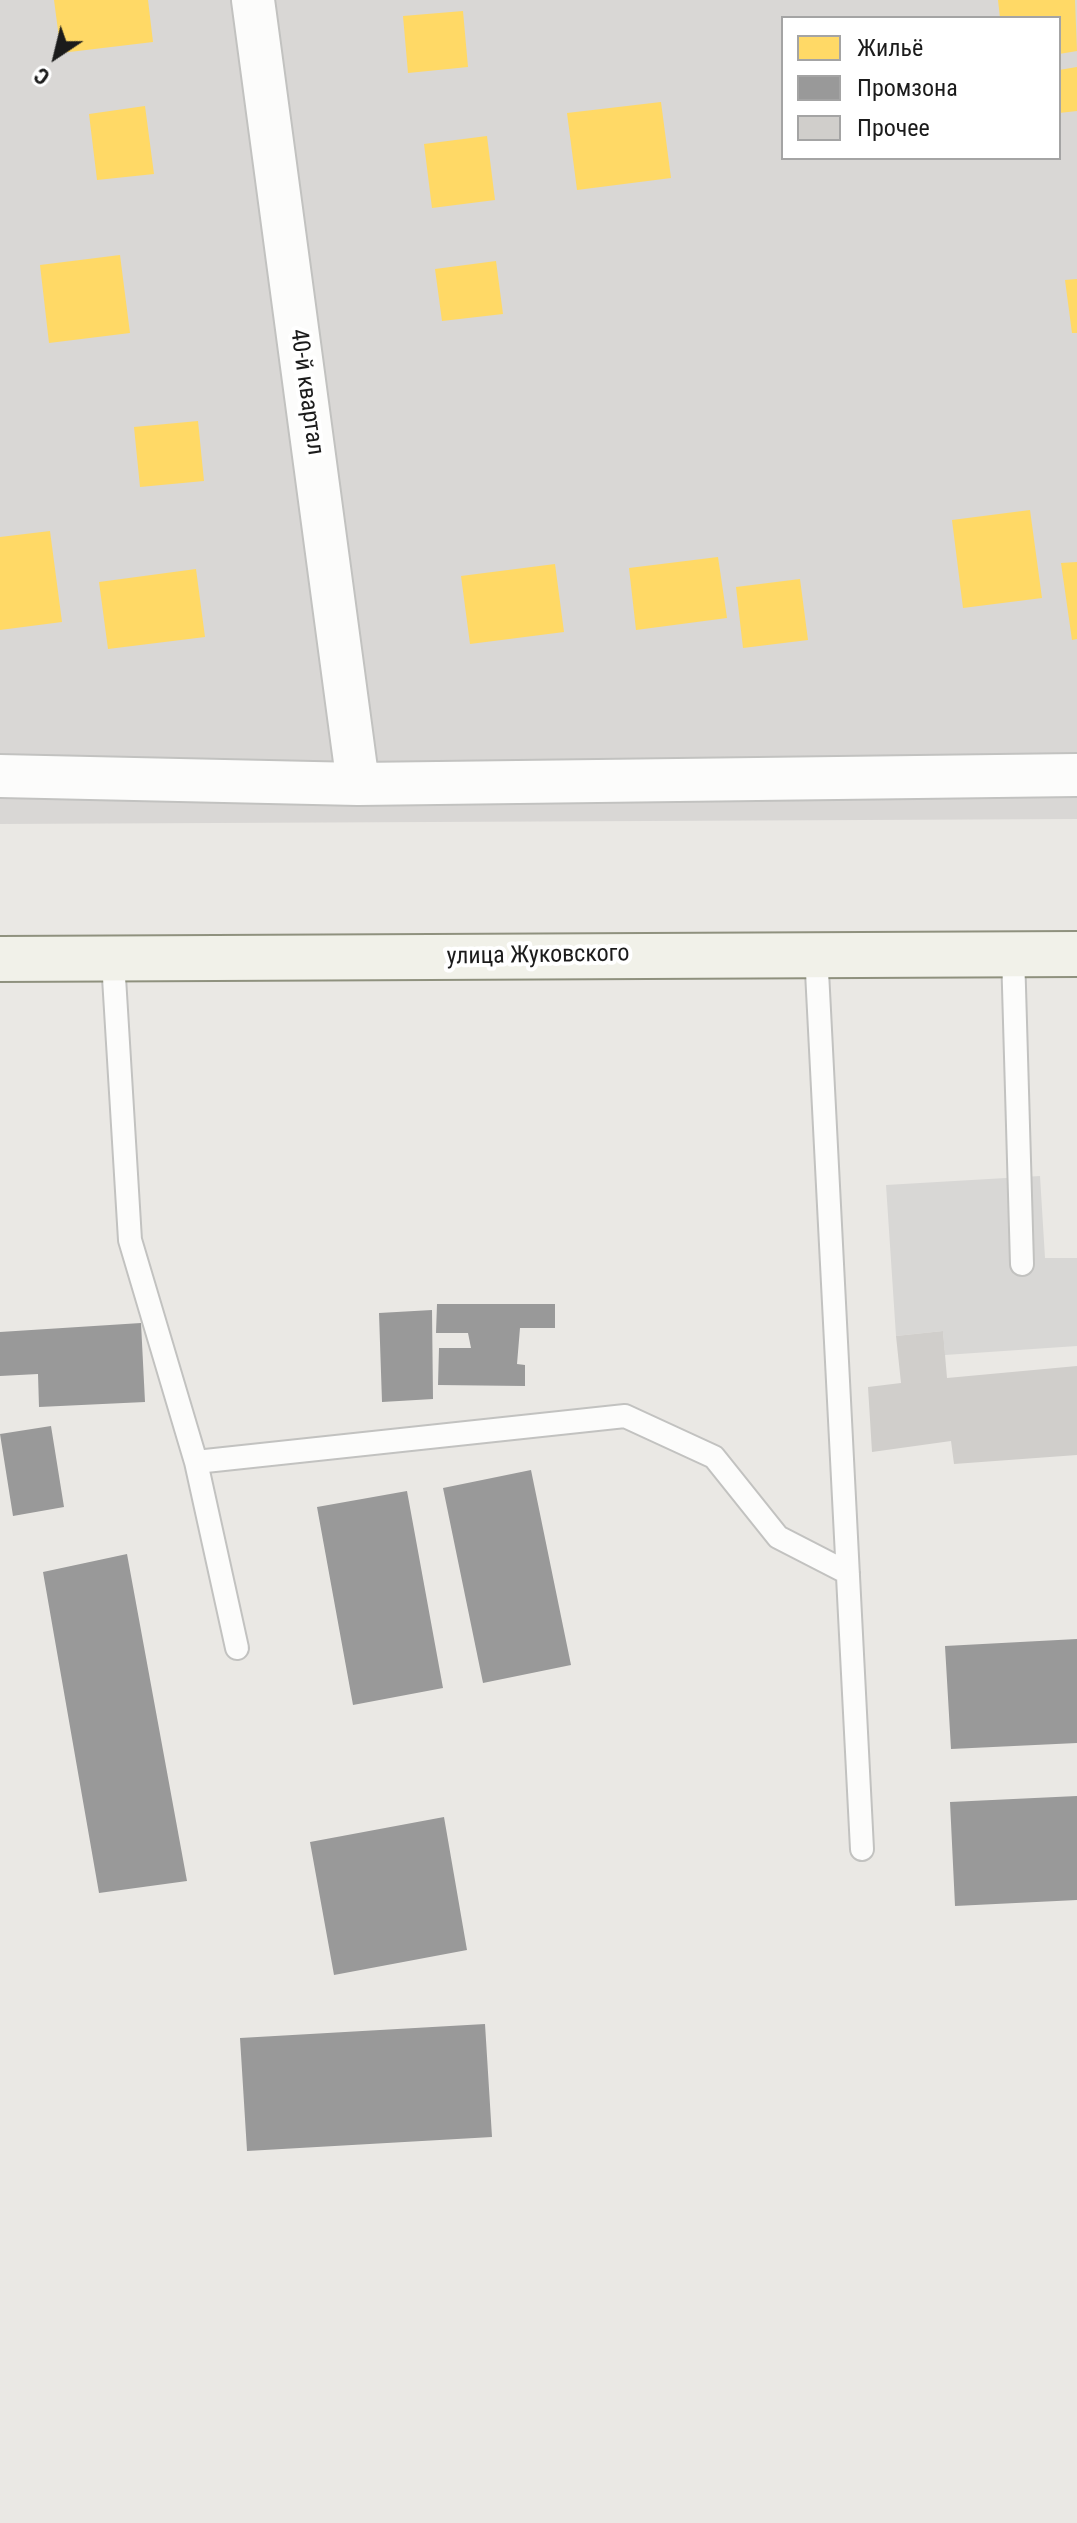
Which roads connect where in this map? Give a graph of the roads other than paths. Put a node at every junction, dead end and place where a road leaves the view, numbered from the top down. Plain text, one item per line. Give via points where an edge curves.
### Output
1 (253, 0) edge
2 (1077, 775) edge
3 (0, 776) edge
4 (358, 784) junction
5 (816, 952) junction
6 (1013, 953) junction
7 (1077, 954) edge
8 (0, 959) edge
9 (113, 961) junction
10 (1022, 1264) dead end
11 (196, 1462) junction
12 (848, 1573) junction
13 (237, 1648) dead end
14 (862, 1849) dead end

1 - 4 street, 40-й квартал
2 - 4 street
3 - 4 street
5 - 6 street, улица Жуковского
5 - 9 street, улица Жуковского
5 - 12 lane
6 - 7 street, улица Жуковского
6 - 10 lane
8 - 9 street, улица Жуковского
9 - 11 lane via 130,1240
11 - 12 lane via 625,1416 714,1457 778,1537
11 - 13 lane
12 - 14 lane

